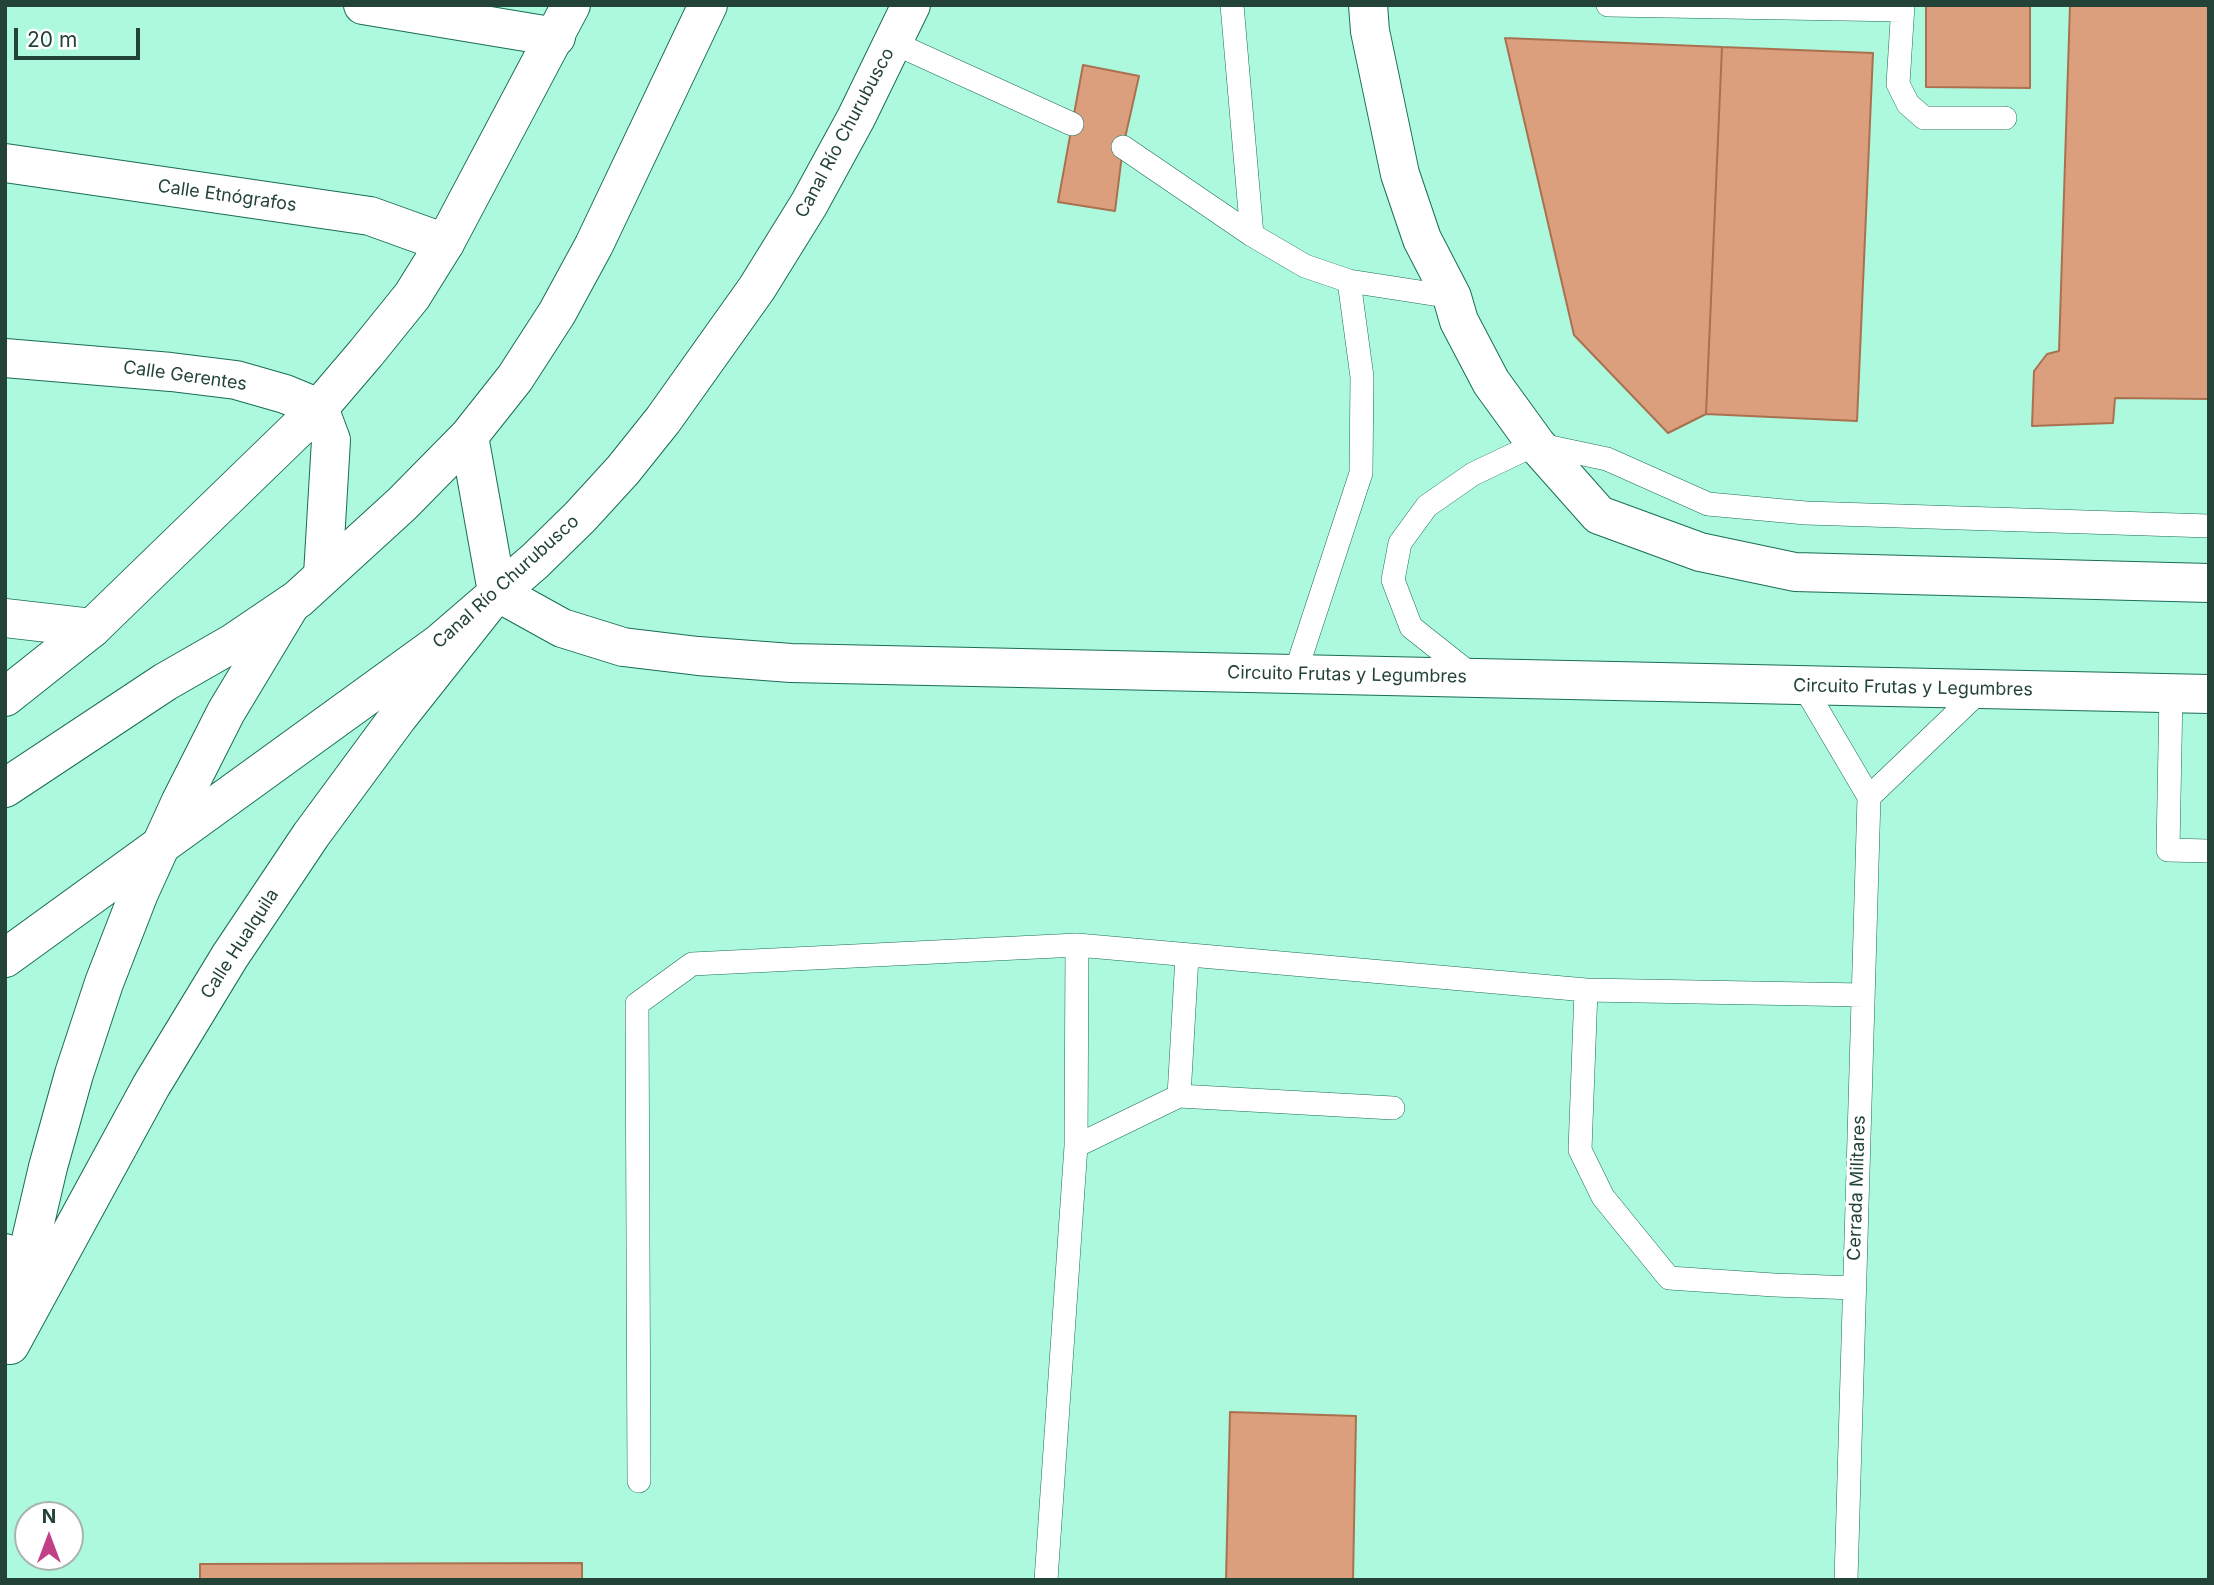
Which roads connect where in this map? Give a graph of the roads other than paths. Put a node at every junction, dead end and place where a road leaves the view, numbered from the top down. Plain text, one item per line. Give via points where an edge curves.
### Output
1 (363, 5) edge
2 (708, 5) edge
3 (911, 5) edge
4 (1232, 5) edge
5 (1368, 5) edge
6 (1608, 5) edge
7 (1745, 6) edge
8 (1903, 8) edge
9 (564, 21) edge
10 (894, 43) junction
11 (2005, 118) dead end
12 (1072, 124) dead end
13 (1123, 147) dead end
14 (5, 163) edge
15 (1252, 235) junction
16 (445, 243) junction
17 (1349, 281) junction
18 (1452, 297) junction
19 (5, 358) edge
20 (319, 408) junction
21 (469, 436) junction
22 (1536, 444) junction
23 (2209, 526) edge
24 (323, 575) junction
25 (2209, 583) edge
26 (497, 592) junction
27 (291, 604) junction
28 (5, 618) edge
29 (92, 628) junction
30 (1295, 674) junction
31 (1474, 677) junction
32 (1803, 685) junction
33 (1982, 689) junction
34 (2171, 694) junction
35 (2209, 694) edge
36 (5, 697) edge
37 (5, 788) edge
38 (1869, 797) junction
39 (161, 845) junction
40 (2209, 851) edge
41 (1077, 946) junction
42 (1187, 956) junction
43 (5, 958) edge
44 (1586, 989) junction
45 (1863, 995) junction
46 (1179, 1096) junction
47 (1393, 1108) dead end
48 (1076, 1146) junction
49 (5, 1253) edge
50 (1854, 1288) junction
51 (14, 1337) edge
52 (639, 1481) dead end
53 (1046, 1580) edge
54 (1846, 1580) edge

1 - 9 street
2 - 21 street via 557,313 515,378
3 - 10 street, Canal Río Churubusco
4 - 15 lane
5 - 18 street via 1400,174 1422,239
6 - 7 lane
7 - 8 lane
8 - 11 lane via 1898,84 1908,104 1924,118
9 - 16 street
10 - 12 lane
10 - 26 street, Canal Río Churubusco via 809,205 701,370 623,470 535,561
13 - 15 lane
14 - 16 street, Calle Etnógrafos via 370,216
15 - 17 lane via 1305,266
16 - 20 street via 412,296
17 - 18 lane
17 - 30 lane via 1362,377 1361,473
18 - 22 street via 1459,321 1491,382
19 - 20 street, Calle Gerentes via 236,380
20 - 24 street via 331,440
20 - 29 street
21 - 24 street
21 - 26 street
22 - 23 lane via 1607,459 1708,504 1806,513
22 - 25 street via 1600,515 1700,552 1795,572
22 - 31 lane via 1473,474 1427,506 1400,543 1393,580 1411,627
24 - 27 street
26 - 30 street, Circuito Frutas y Legumbres via 562,628 623,647 698,656 832,665
26 - 39 street, Canal Río Churubusco via 440,643
26 - 51 street, Calle Hualquila via 398,717 230,956 151,1086
27 - 37 street
27 - 39 street via 226,712
28 - 29 street
29 - 36 street
30 - 31 street, Circuito Frutas y Legumbres
31 - 32 street, Circuito Frutas y Legumbres
32 - 33 street, Circuito Frutas y Legumbres
32 - 38 lane
33 - 34 street, Circuito Frutas y Legumbres
33 - 38 lane
34 - 35 street, Circuito Frutas y Legumbres
34 - 40 lane via 2168,850
38 - 45 lane, Cerrada Militares
39 - 43 street, Canal Río Churubusco
39 - 51 street via 104,982 74,1074 26,1261
41 - 42 lane
41 - 48 lane
41 - 52 lane via 692,964 637,1004
42 - 44 lane
42 - 46 lane
44 - 45 lane
44 - 50 lane via 1580,1150 1603,1197 1669,1278
45 - 50 lane, Cerrada Militares
46 - 47 lane
46 - 48 lane
48 - 53 lane
49 - 51 street via 15,1293
50 - 54 lane, Cerrada Militares

